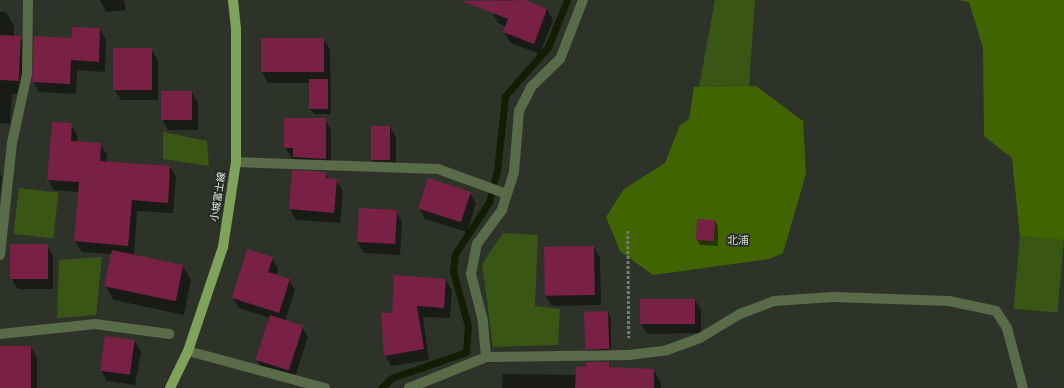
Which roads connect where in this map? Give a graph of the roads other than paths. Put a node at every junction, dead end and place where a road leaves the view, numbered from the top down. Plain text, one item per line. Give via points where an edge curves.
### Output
1 (28, 0) edge
2 (233, 0) edge
3 (583, 0) edge
4 (236, 162) junction
5 (507, 194) junction
6 (0, 255) edge
7 (0, 334) edge
8 (169, 334) dead end
9 (188, 351) junction
10 (486, 357) junction
11 (170, 388) edge
12 (325, 388) edge
13 (409, 388) edge
14 (1023, 388) edge

1 - 6 street via 26,74 12,143
2 - 4 main road, 小城富士線 via 236,29
3 - 5 street via 560,59 531,86 519,111 514,172
4 - 5 street via 438,169
4 - 9 main road, 小城富士線 via 223,247
5 - 10 street via 502,210 477,244 471,274 483,320
7 - 8 street via 95,324
9 - 11 main road, 小城富士線
9 - 12 street
10 - 13 street
10 - 14 street via 629,354 674,348 700,338 740,314 774,301 833,297 949,301 996,311 1007,328

